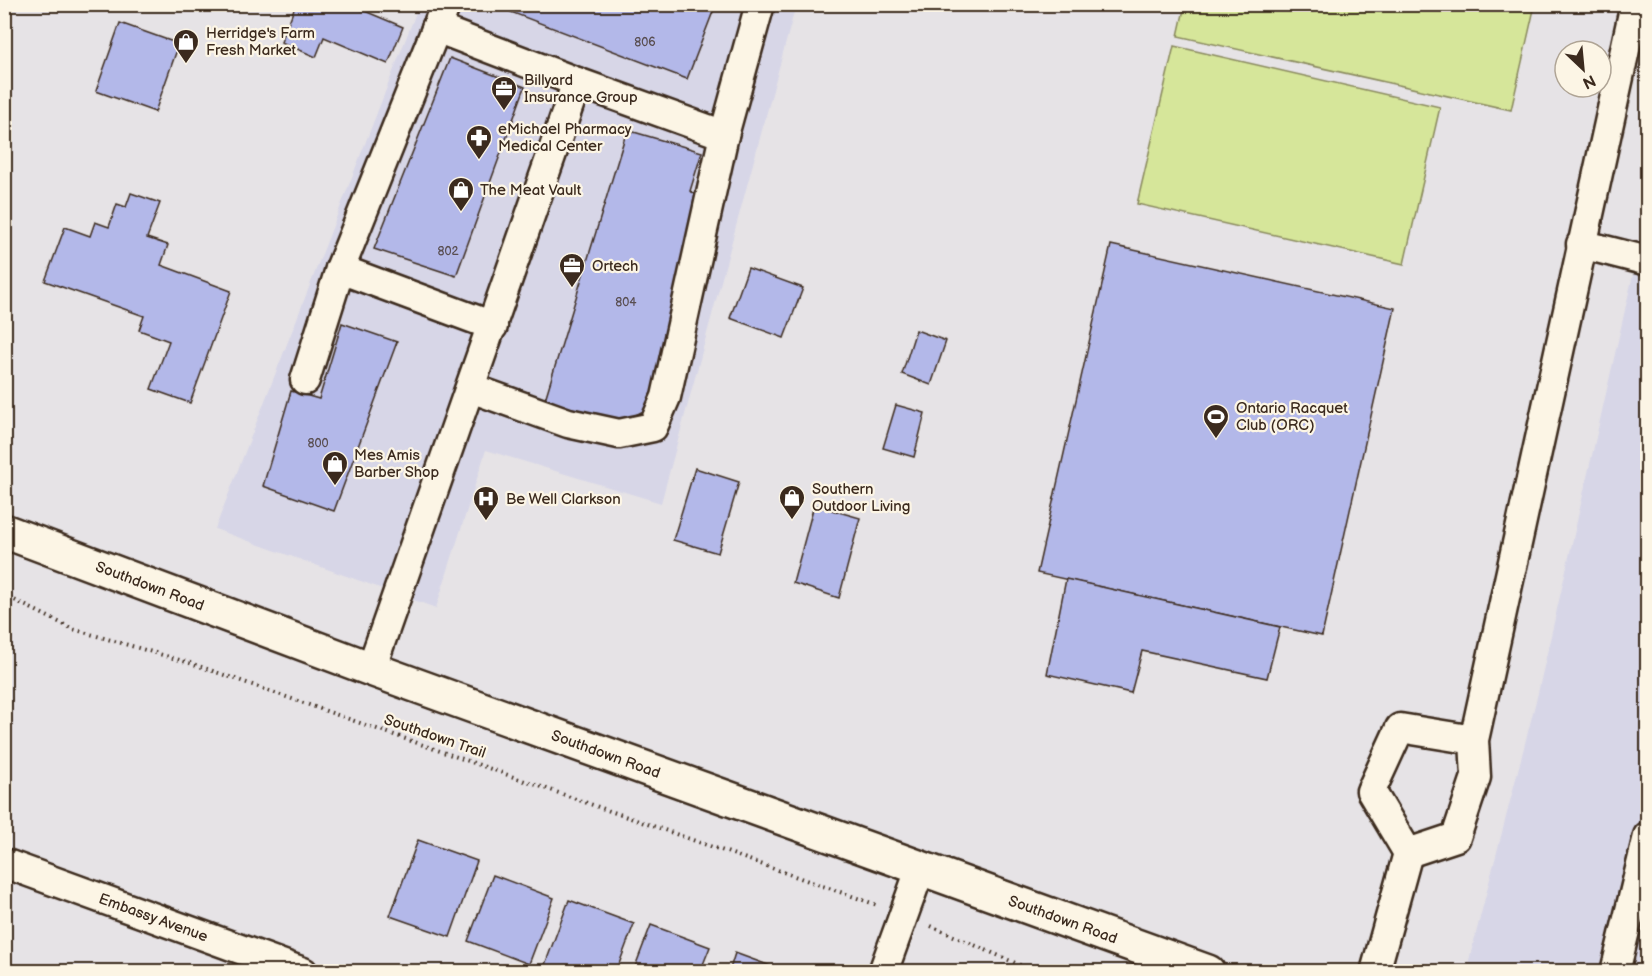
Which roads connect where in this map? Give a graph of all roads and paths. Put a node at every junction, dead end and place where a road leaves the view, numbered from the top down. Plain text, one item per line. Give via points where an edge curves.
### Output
1 (760, 4) edge
2 (1635, 4) edge
3 (441, 16) edge
4 (577, 82) junction
5 (724, 135) junction
6 (1581, 244) junction
7 (1647, 261) edge
8 (340, 269) junction
9 (493, 326) junction
10 (305, 380) dead end
11 (471, 388) junction
12 (4, 531) edge
13 (4, 595) edge
14 (371, 669) junction
15 (1474, 740) junction
16 (1647, 836) edge
17 (1408, 852) junction
18 (4, 863) edge
19 (921, 867) junction
20 (859, 898) dead end
21 (939, 929) dead end
22 (303, 972) edge
23 (883, 972) edge
24 (1036, 972) edge
25 (1208, 972) edge
26 (1375, 972) edge
27 (1615, 972) edge

1 - 5 street
2 - 6 street
3 - 4 street
3 - 8 street
4 - 5 street
4 - 9 street
5 - 11 street via 666,397 653,427 618,434 568,423
6 - 7 street
6 - 15 street
8 - 9 street
8 - 10 street
9 - 11 street
11 - 14 street
12 - 14 main road, Southdown Road
13 - 20 path, Southdown Trail via 74,629 190,663
14 - 19 main road, Southdown Road
15 - 17 street via 1476,777 1456,837
15 - 17 street via 1400,728 1371,791
16 - 27 street
17 - 26 street
18 - 22 street, Embassy Avenue
19 - 23 street
19 - 25 main road, Southdown Road
21 - 24 path

